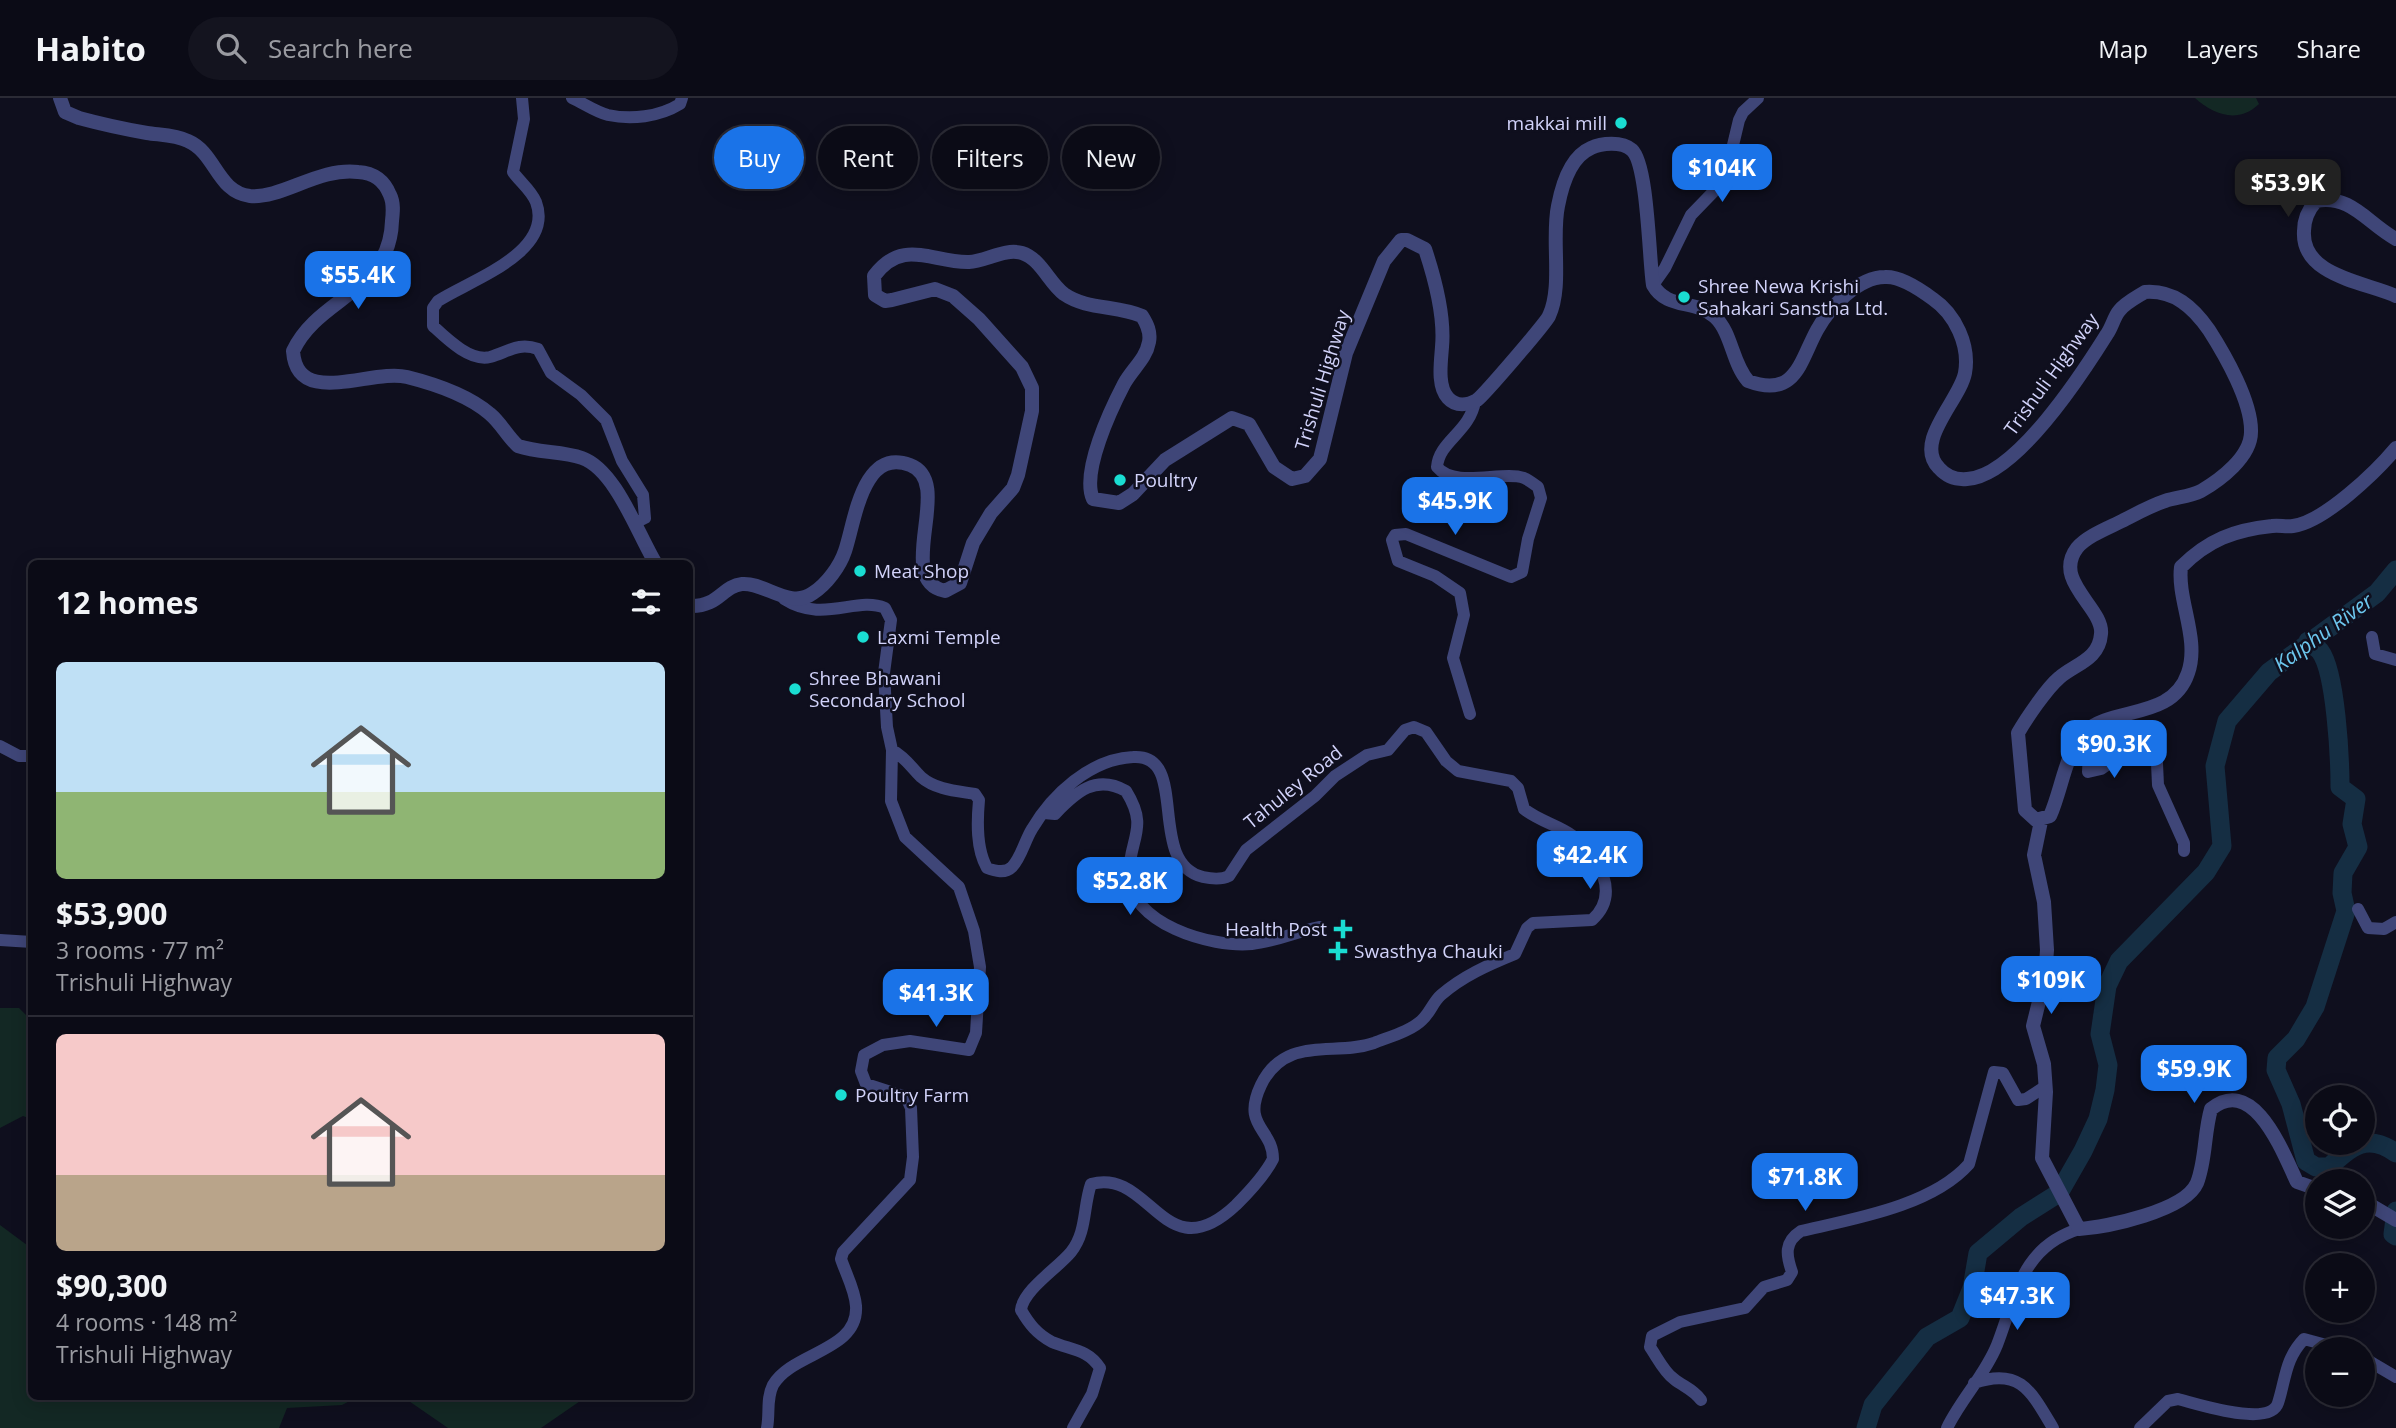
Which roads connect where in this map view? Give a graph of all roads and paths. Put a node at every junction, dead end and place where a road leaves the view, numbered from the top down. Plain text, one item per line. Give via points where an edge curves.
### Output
1 (60, 98) edge
2 (522, 98) edge
3 (572, 98) edge
4 (682, 98) edge
5 (1758, 98) edge
6 (2396, 239) edge
7 (1653, 285) junction
8 (2396, 296) edge
9 (1475, 401) junction
10 (2396, 448) edge
11 (637, 522) junction
12 (654, 560) edge
13 (778, 595) junction
14 (693, 606) edge
15 (2372, 637) dead end
16 (2396, 660) edge
17 (1471, 714) dead end
18 (2114, 719) junction
19 (0, 746) edge
20 (892, 750) junction
21 (28, 756) edge
22 (1044, 813) junction
23 (2040, 821) junction
24 (2184, 851) dead end
25 (2358, 909) dead end
26 (2396, 922) edge
27 (1320, 927) dead end
28 (0, 940) edge
29 (28, 942) edge
30 (2046, 1086) junction
31 (2305, 1185) edge
32 (2375, 1208) edge
33 (2391, 1218) edge
34 (2079, 1229) junction
35 (2305, 1339) edge
36 (2375, 1365) edge
37 (2396, 1377) edge
38 (1974, 1383) junction
39 (1701, 1400) dead end
40 (767, 1428) edge
41 (1073, 1428) edge
42 (1947, 1428) edge
43 (2053, 1428) edge
44 (2140, 1428) edge

1 - 11 street via 65,112 79,118 188,141 231,189 247,196 332,173 355,171 378,178 393,202 388,253 347,297 303,332 293,351 298,371 334,384 379,375 405,376 472,400 493,416 518,446 594,464
2 - 11 street via 524,119 513,172 535,199 531,240 490,274 438,301 432,326 476,356 488,358 519,346 538,349 551,373 606,420 622,461 643,495 645,518
3 - 4 street via 605,115 620,116 654,115 680,104
5 - 7 street via 1739,120 1720,185 1691,215
6 - 8 street via 2335,200 2316,201 2308,209 2304,242 2310,255 2332,272
7 - 9 street via 1637,160 1632,150 1622,145 1588,149 1570,169 1562,187 1554,231 1555,295 1549,316
7 - 23 street, Trishuli Highway via 1675,304 1712,314 1742,374 1748,381 1769,385 1793,378 1823,320 1861,285 1888,276 1929,296 1957,326 1966,357 1962,385 1935,433 1931,454 1944,474 1962,480 1995,470 2028,443 2107,335 2119,311 2144,292 2173,295 2197,314 2228,362 2241,393 2251,433 2248,446 2239,460 2201,491 2167,500 2101,531 2073,554 2072,576 2101,636 2095,653 2059,678 2018,733 2025,810
9 - 13 street, Trishuli Highway via 1464,405 1446,396 1442,325 1429,260 1425,249 1401,240 1384,261 1358,321 1338,380 1320,458 1305,476 1292,479 1274,467 1250,424 1232,418 1165,460 1133,494 1119,503 1102,502 1091,493 1093,463 1110,412 1146,353 1150,338 1142,316 1062,293 1023,253 1009,251 967,262 921,254 899,257 874,276 875,295 885,301 934,289 945,291 979,319 1028,377 1034,398 1018,475 973,543 956,587 939,590 925,577 925,479 911,466 895,463 875,472 868,482 845,552 829,578 803,598
9 - 17 street via 1473,415 1460,434 1440,451 1437,467 1450,476 1517,476 1538,487 1541,498 1522,572 1511,577 1405,534 1392,540 1398,561 1435,576 1460,593 1464,615 1453,658
10 - 18 street via 2373,473 2312,519 2294,526 2226,534 2187,560 2180,575 2190,635 2188,674 2179,688 2147,711
11 - 12 street
13 - 14 street, Trishuli Highway via 743,584 714,602
13 - 20 street via 808,608 836,611 867,604 885,608 891,620 884,673
15 - 16 street via 2375,654
18 - 23 street via 2082,734 2071,752 2050,816
18 - 24 street via 2089,753 2088,772 2101,769 2144,739 2156,742 2158,785
19 - 21 street
20 - 22 street, Tahuley Road via 934,785 975,794 982,861 987,868 1004,872 1012,868
20 - 40 street via 891,801 899,824 905,837 959,887 974,932 980,967 976,1033 969,1050 909,1041 883,1045 864,1055 861,1071 866,1084 906,1097 911,1108 914,1168 902,1191 843,1252 855,1321 833,1345 783,1371 769,1395
22 - 27 street via 1055,814 1088,786 1103,783 1126,791 1139,815 1131,886 1136,900 1167,927 1236,944
22 - 41 street, Tahuley Road via 1060,791 1088,773 1123,758 1146,758 1156,764 1163,780 1167,822 1180,861 1191,873 1225,878 1246,850 1335,776 1367,755 1388,750 1405,730 1414,727 1426,732 1458,771 1511,781 1524,809 1567,832 1585,848 1607,887 1602,908 1592,920 1533,923 1515,954 1481,967 1446,991 1417,1024 1371,1044 1322,1047 1289,1056 1274,1066 1256,1096 1254,1114 1273,1158 1241,1200 1214,1223 1203,1228 1171,1223 1122,1186 1105,1180 1091,1184 1085,1224 1072,1251 1021,1303 1031,1326 1087,1353 1100,1368
23 - 30 street via 2034,855 2045,902 2047,950 2033,1026
25 - 26 street via 2368,928 2384,929
28 - 29 street
30 - 34 street via 2042,1158
30 - 39 street via 2018,1100 2003,1073 1994,1072 1969,1164 1959,1175 1935,1191 1880,1213 1801,1231 1793,1236 1786,1254 1791,1272 1787,1280 1764,1287 1745,1308 1680,1322 1652,1336 1650,1347 1660,1362
31 - 34 street via 2297,1182 2254,1108 2223,1101 2211,1109 2201,1167 2190,1192 2169,1206 2134,1218
32 - 33 street
34 - 38 street via 2049,1241 2029,1266 2012,1297 1997,1345
35 - 44 street via 2286,1364 2278,1405 2272,1413 2260,1417 2178,1399 2168,1401
36 - 37 street
38 - 42 street
38 - 43 street via 2010,1377 2023,1386

